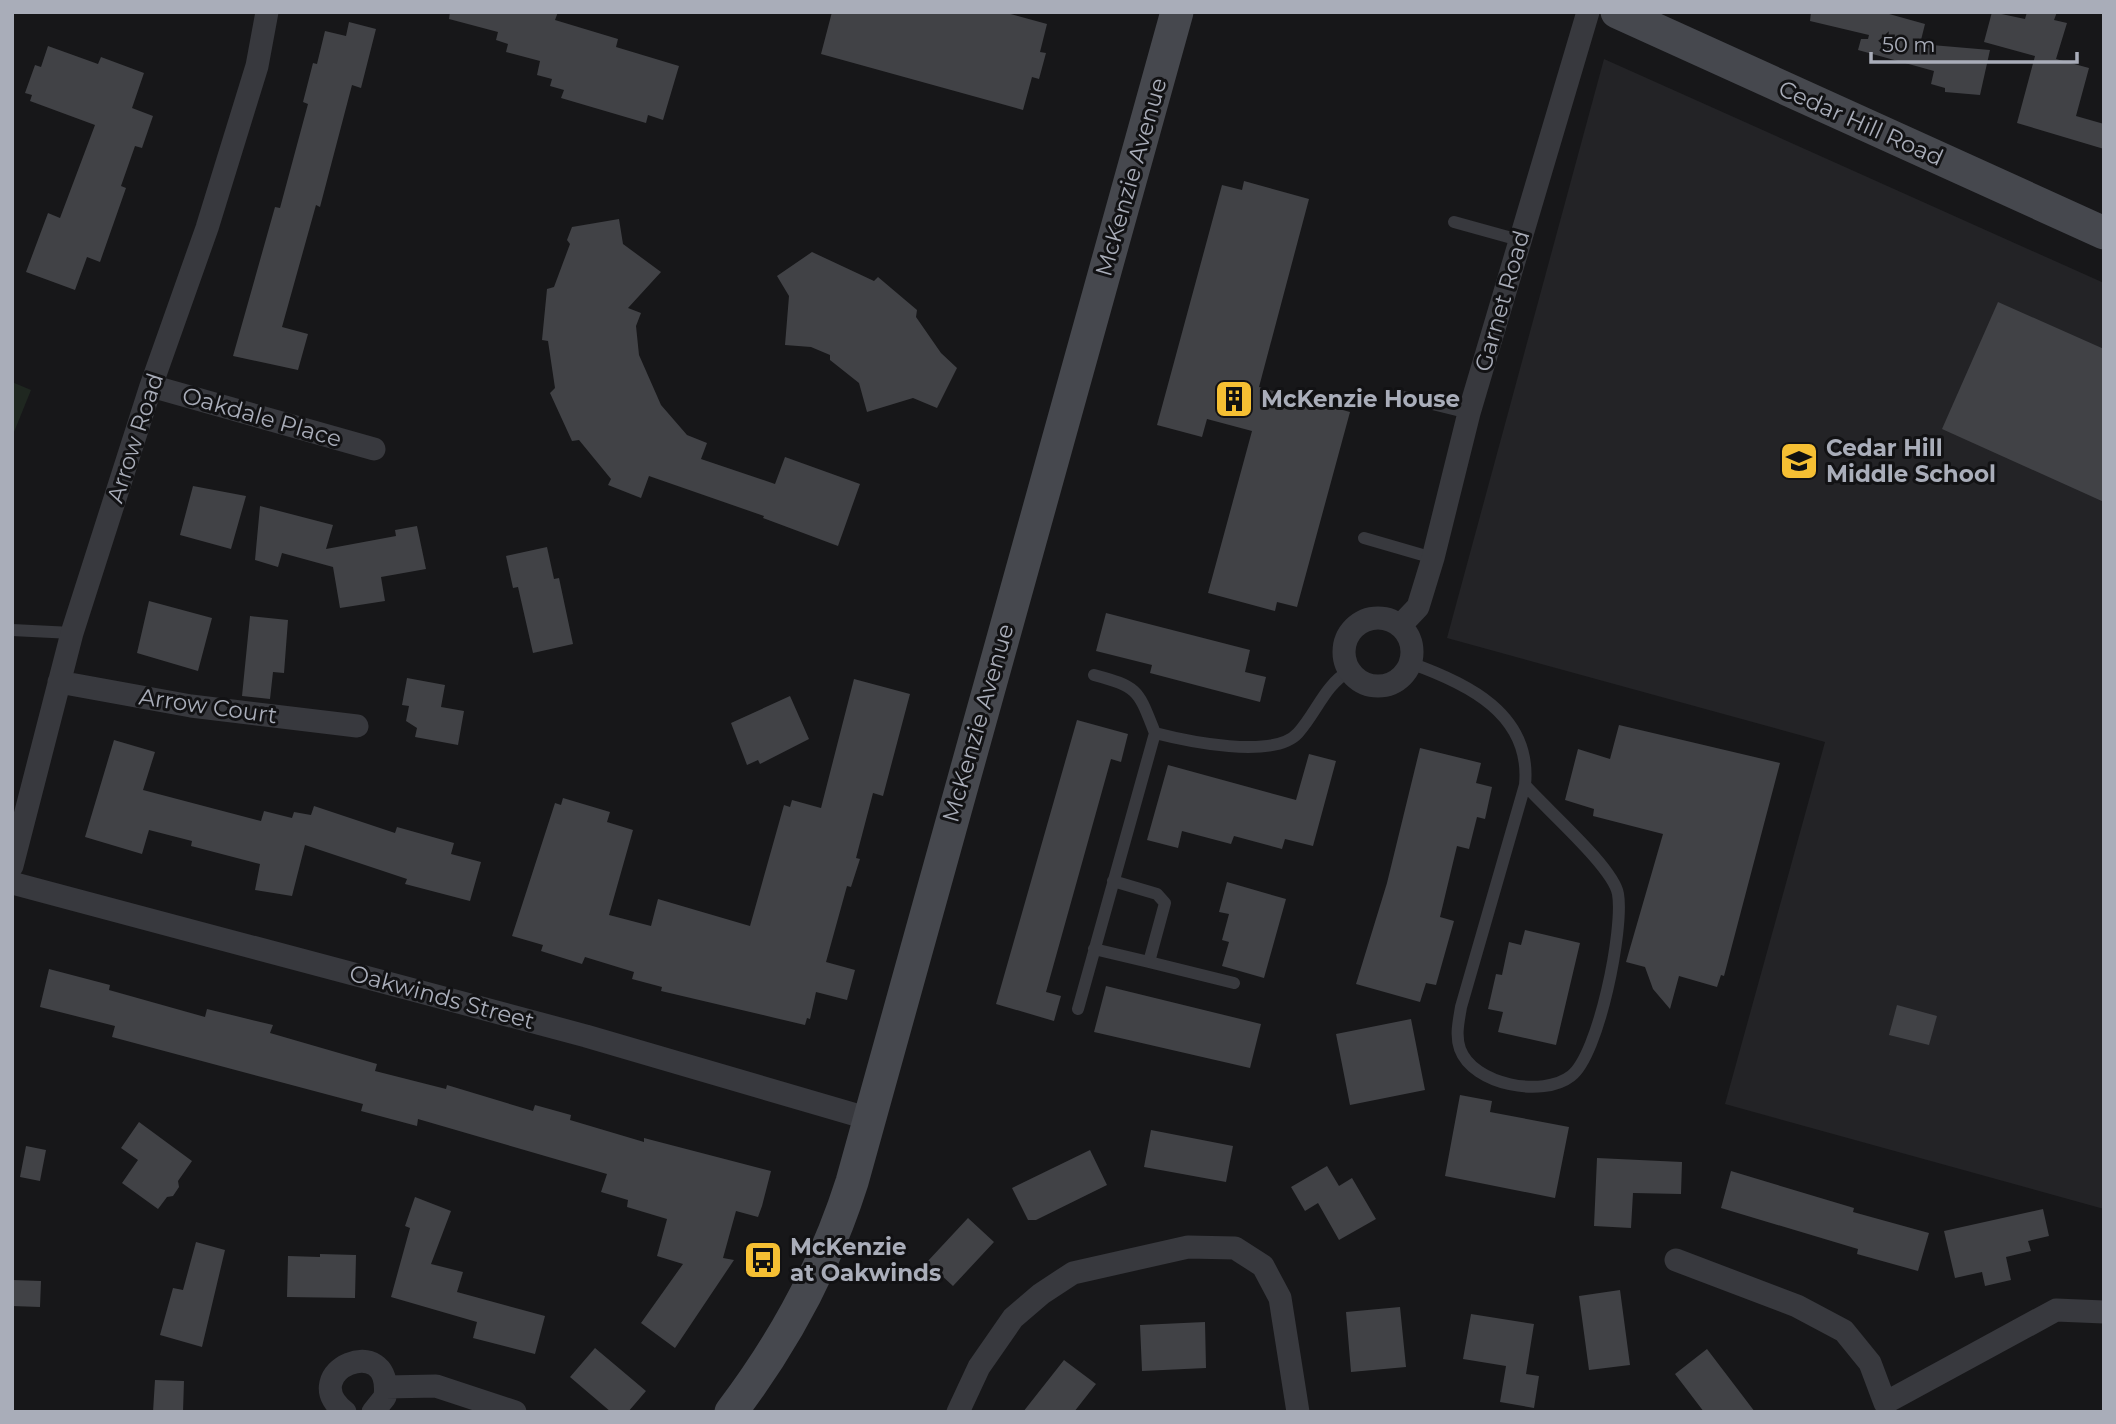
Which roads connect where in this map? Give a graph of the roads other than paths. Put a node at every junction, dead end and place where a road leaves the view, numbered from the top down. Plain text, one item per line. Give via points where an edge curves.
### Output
1 (267, 12) edge
2 (1177, 12) edge
3 (1588, 12) edge
4 (1617, 12) edge
5 (1454, 222) dead end
6 (2104, 233) edge
7 (1519, 240) junction
8 (151, 386) junction
9 (1404, 397) dead end
10 (1469, 413) junction
11 (374, 449) dead end
12 (1364, 538) dead end
13 (1433, 558) junction
14 (1400, 626) junction
15 (12, 630) edge
16 (72, 633) junction
17 (1410, 663) junction
18 (1349, 671) junction
19 (1094, 675) dead end
20 (59, 682) junction
21 (357, 726) dead end
22 (1155, 733) junction
23 (1525, 785) junction
24 (12, 866) edge
25 (1113, 881) junction
26 (12, 883) edge
27 (1094, 949) junction
28 (1149, 962) junction
29 (1234, 983) dead end
30 (1078, 1009) dead end
31 (870, 1119) junction
32 (1676, 1260) dead end
33 (2104, 1312) edge
34 (386, 1387) junction
35 (1883, 1407) edge
36 (345, 1412) edge
37 (373, 1412) edge
38 (515, 1412) edge
39 (731, 1412) edge
40 (958, 1412) edge
41 (1298, 1412) edge

1 - 8 street, Arrow Road via 257,66 207,228
2 - 31 main road, McKenzie Avenue
3 - 7 street, Garnet Road
4 - 6 main road, Cedar Hill Road
5 - 7 lane
7 - 10 street, Garnet Road
8 - 11 street, Oakdale Place
8 - 16 street, Arrow Road
9 - 10 lane
10 - 13 street, Garnet Road
12 - 13 lane
13 - 14 street, Garnet Road via 1418,607
14 - 17 street via 1411,643
14 - 18 street via 1380,618 1351,630 1344,650
15 - 16 lane
16 - 20 street, Arrow Road
17 - 18 street via 1396,681 1386,685 1365,684
17 - 23 lane via 1473,689 1513,724 1527,772
18 - 22 lane via 1336,678 1297,735 1271,748
19 - 22 lane via 1139,693
20 - 21 street, Arrow Court via 191,706
20 - 24 street, Arrow Road
22 - 25 lane
23 - 23 lane via 1457,1030 1460,1051 1482,1074 1513,1086 1549,1087 1572,1076 1587,1059 1601,1020 1615,942 1618,893 1605,866
25 - 27 lane
25 - 28 lane via 1157,894 1165,903
26 - 31 street, Oakwinds Street via 586,1036
27 - 28 lane
27 - 30 lane
28 - 29 lane
31 - 39 main road, McKenzie Avenue via 840,1220 809,1292 786,1334
32 - 35 street via 1797,1306 1844,1331 1870,1363
33 - 35 street via 2056,1310
34 - 36 street via 380,1371 366,1361 341,1366 331,1390
34 - 37 street
34 - 38 street via 436,1386
40 - 41 street via 979,1367 1013,1318 1073,1273 1188,1247 1235,1248 1263,1266 1280,1298

